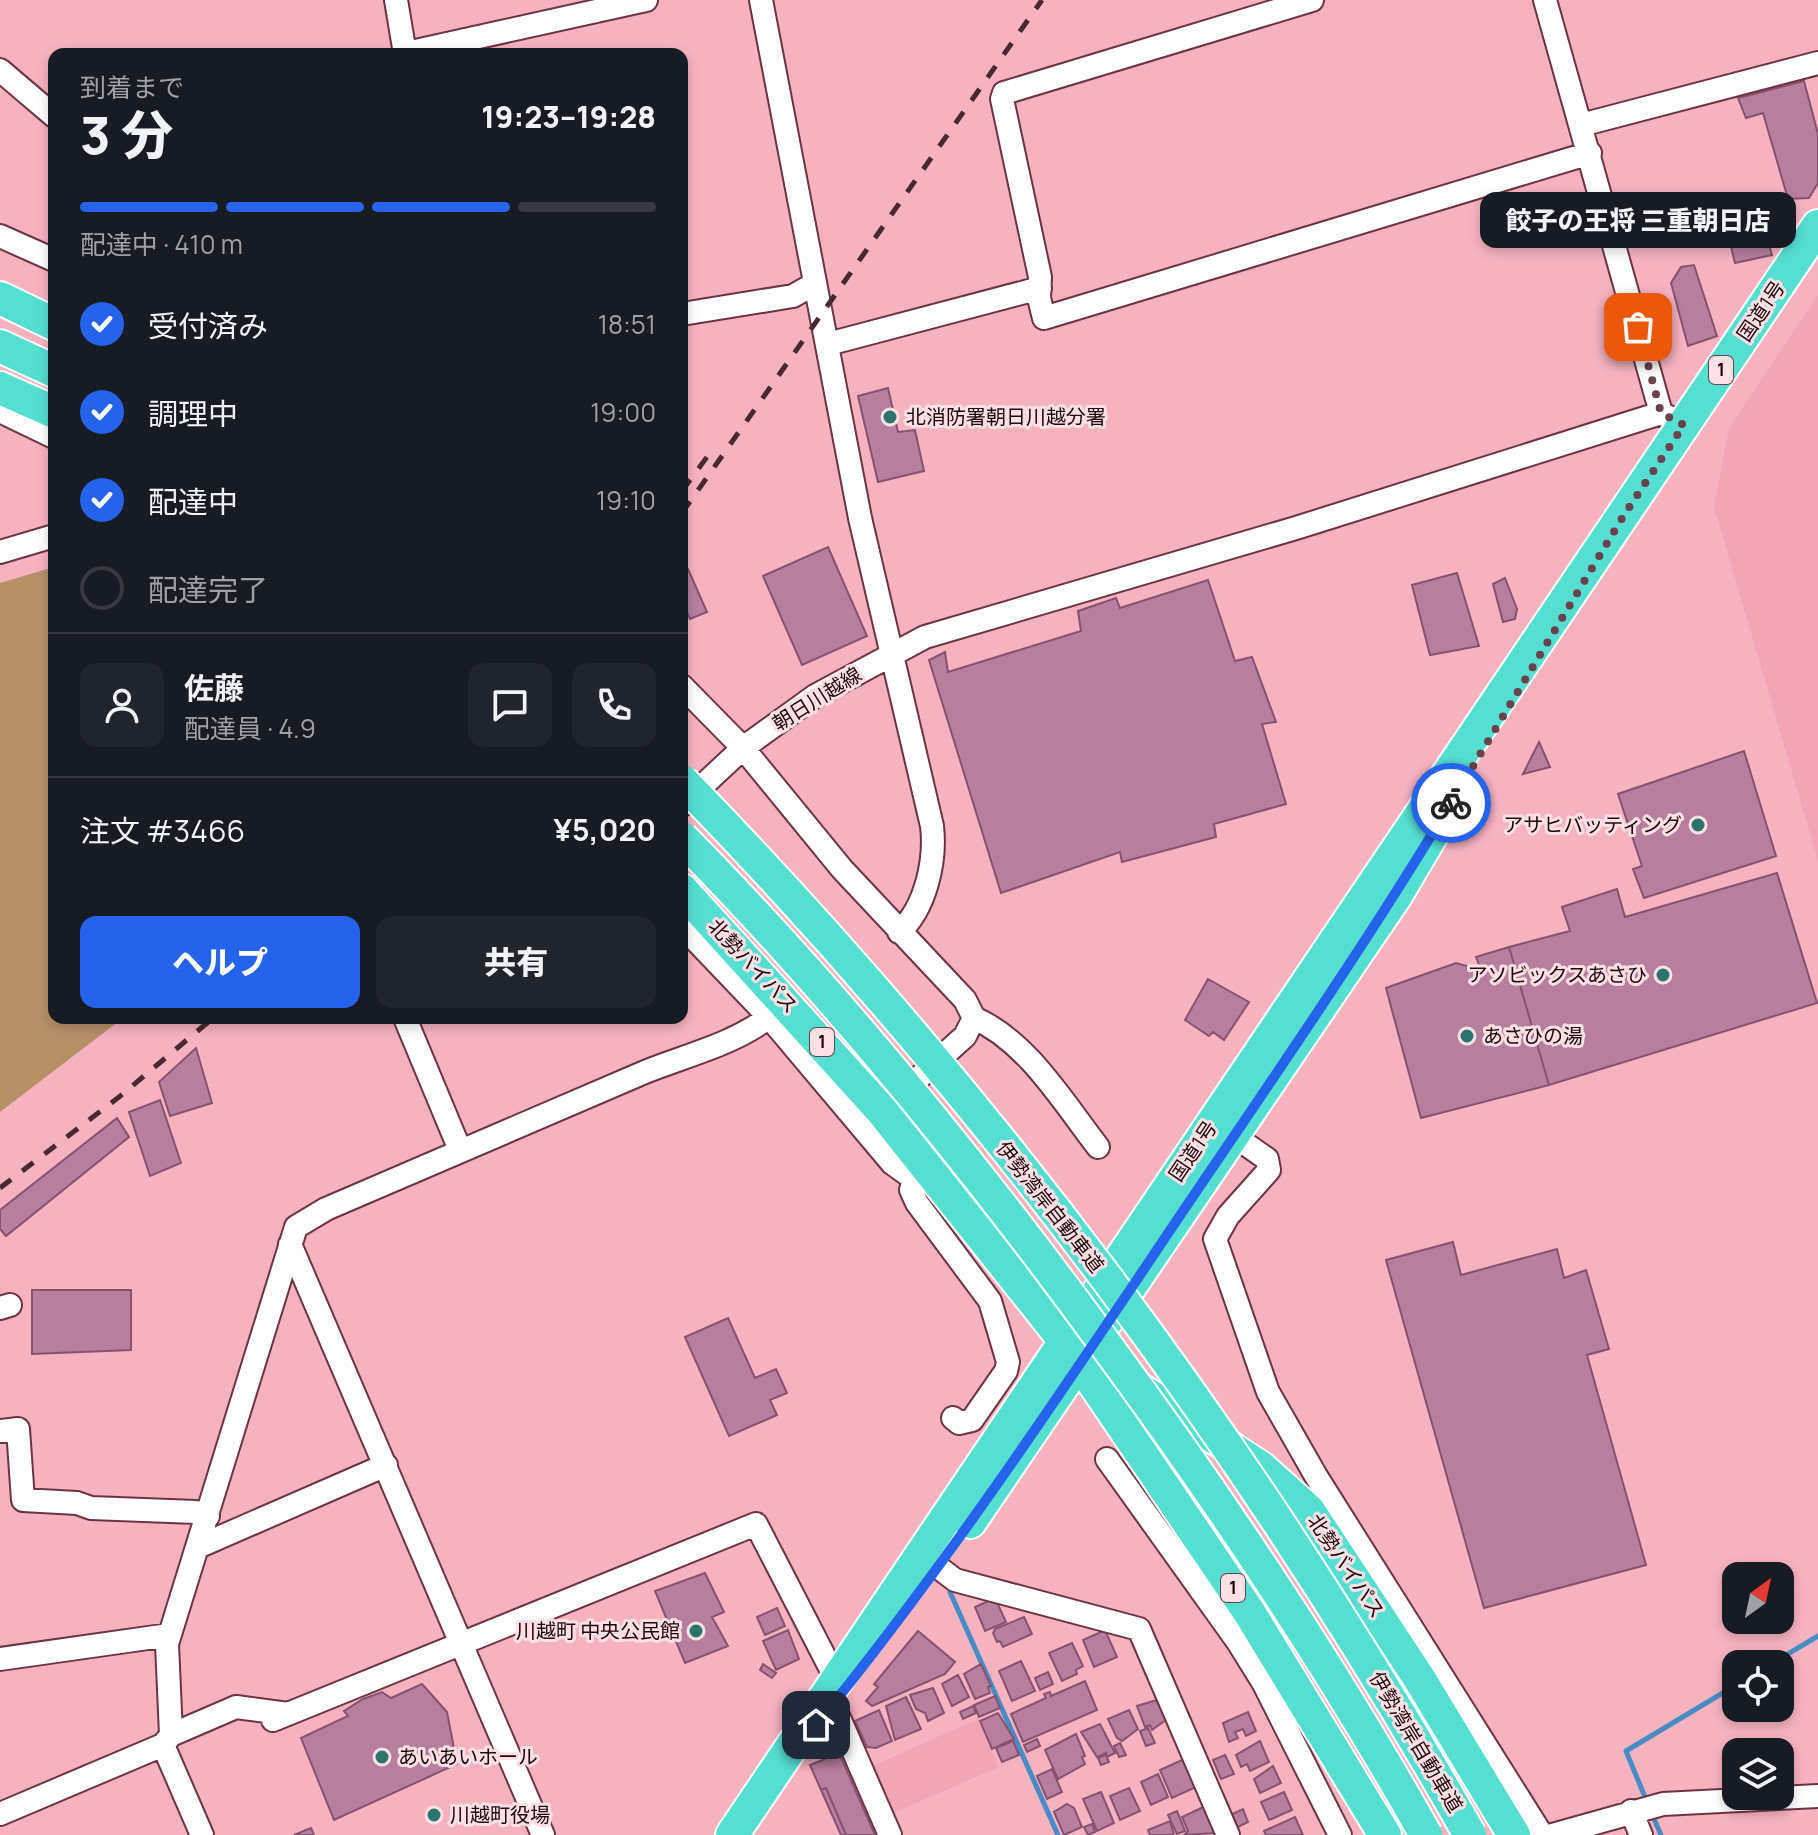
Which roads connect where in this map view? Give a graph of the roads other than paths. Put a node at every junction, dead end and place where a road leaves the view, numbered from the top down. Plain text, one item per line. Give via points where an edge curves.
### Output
1 (396, 0) edge
2 (646, 0) edge
3 (761, 0) edge
4 (1312, 0) edge
5 (1545, 0) edge
6 (403, 48) edge
7 (431, 48) edge
8 (1818, 63) edge
9 (0, 70) edge
10 (48, 111) edge
11 (1581, 125) junction
12 (1590, 153) junction
13 (1818, 226) edge
14 (0, 236) edge
15 (48, 257) edge
16 (814, 284) junction
17 (1040, 288) junction
18 (0, 298) edge
19 (688, 313) edge
20 (48, 321) edge
21 (828, 344) junction
22 (0, 346) edge
23 (48, 368) edge
24 (0, 388) edge
25 (48, 409) edge
26 (0, 411) edge
27 (1672, 419) junction
28 (48, 434) edge
29 (1624, 515) junction
30 (48, 538) edge
31 (0, 552) edge
32 (894, 654) junction
33 (688, 692) edge
34 (743, 748) junction
35 (688, 787) edge
36 (688, 799) edge
37 (688, 844) edge
38 (688, 896) edge
39 (688, 932) edge
40 (899, 932) junction
41 (769, 1017) junction
42 (974, 1018) junction
43 (408, 1024) edge
44 (882, 1111) junction
45 (1234, 1136) junction
46 (1098, 1147) dead end
47 (460, 1150) junction
48 (923, 1176) junction
49 (290, 1244) junction
50 (1077, 1353) junction
51 (953, 1418) dead end
52 (1041, 1423) junction
53 (1121, 1424) junction
54 (0, 1431) edge
55 (1107, 1459) dead end
56 (386, 1465) junction
57 (1304, 1484) junction
58 (208, 1516) junction
59 (200, 1546) junction
60 (1188, 1548) junction
61 (938, 1567) junction
62 (169, 1635) junction
63 (461, 1644) junction
64 (0, 1659) edge
65 (834, 1692) junction
66 (167, 1740) junction
67 (1818, 1796) edge
68 (1635, 1810) junction
69 (0, 1814) edge
70 (1380, 1827) edge
71 (202, 1835) edge
72 (543, 1835) edge
73 (732, 1835) edge
74 (890, 1835) edge
75 (1228, 1835) edge
76 (1340, 1835) edge
77 (1426, 1835) edge
78 (1470, 1835) edge
79 (1514, 1835) edge
80 (1542, 1835) edge
81 (1552, 1835) edge
82 (1641, 1835) edge

1 - 6 street
2 - 7 street
3 - 16 street
4 - 17 street via 1004,93
5 - 11 street
8 - 11 street
9 - 10 street
11 - 12 street
12 - 17 street via 1044,318
12 - 27 street
13 - 27 highway, 国道1号 / 1
14 - 15 street
16 - 19 street via 793,296
16 - 21 street
17 - 21 street
18 - 20 highway
21 - 32 street via 860,518
22 - 23 highway
24 - 25 highway
26 - 28 street
27 - 29 highway, 国道1号 / 1
27 - 32 street, 朝日川越線 via 925,637
29 - 45 highway, 国道1号 / 1 via 1395,897
29 - 50 highway, 国道1号 / 1
30 - 31 street
32 - 34 street, 朝日川越線 via 815,696
32 - 40 street via 933,842 927,882 909,923
33 - 34 street
34 - 36 street
34 - 40 street
35 - 78 highway, 伊勢湾岸自動車道, bridge via 910,1031 1089,1256 1285,1534
37 - 77 highway, 伊勢湾岸自動車道, bridge via 887,1065 1060,1282 1254,1556
38 - 44 highway, 北勢バイパス / 1
39 - 41 street, 1
40 - 42 street via 965,1000
41 - 47 street via 697,1054
41 - 48 street, 1 via 892,1163
42 - 44 street via 965,1036
42 - 46 street via 997,1028 1015,1045
43 - 47 street
44 - 48 highway, 北勢バイパス / 1
45 - 50 highway, 国道1号 / 1
45 - 57 street via 1267,1159 1269,1170 1215,1239
47 - 49 street via 326,1209 296,1227
48 - 50 highway, 北勢バイパス / 1
48 - 51 street via 911,1190 990,1301 1008,1362 972,1420 959,1423
49 - 56 street
49 - 58 street
50 - 52 highway, 国道1号 / 1
50 - 53 highway, 北勢バイパス / 1
50 - 57 highway, 北勢バイパス / 1 via 1260,1467
50 - 65 highway, 国道1号 / 1 via 903,1585
52 - 53 highway via 1064,1411 1086,1409
52 - 61 highway, 国道1号 / 1
53 - 60 highway, 北勢バイパス / 1
54 - 58 street via 18,1429 23,1500
55 - 60 street
56 - 59 street
56 - 63 street
57 - 79 highway, 北勢バイパス / 1 via 1328,1536
57 - 80 street, 1
58 - 59 street
59 - 62 street
60 - 70 highway, 北勢バイパス / 1 via 1249,1612
60 - 76 street
61 - 65 highway, 国道1号 / 1
61 - 75 street via 955,1580 1139,1629
62 - 64 street
62 - 66 street
63 - 65 street via 756,1524
63 - 66 street via 281,1717 236,1707
63 - 72 street
65 - 73 highway, 国道1号 / 1
65 - 74 street
66 - 69 street
66 - 71 street
67 - 68 street
68 - 81 street
68 - 82 street

